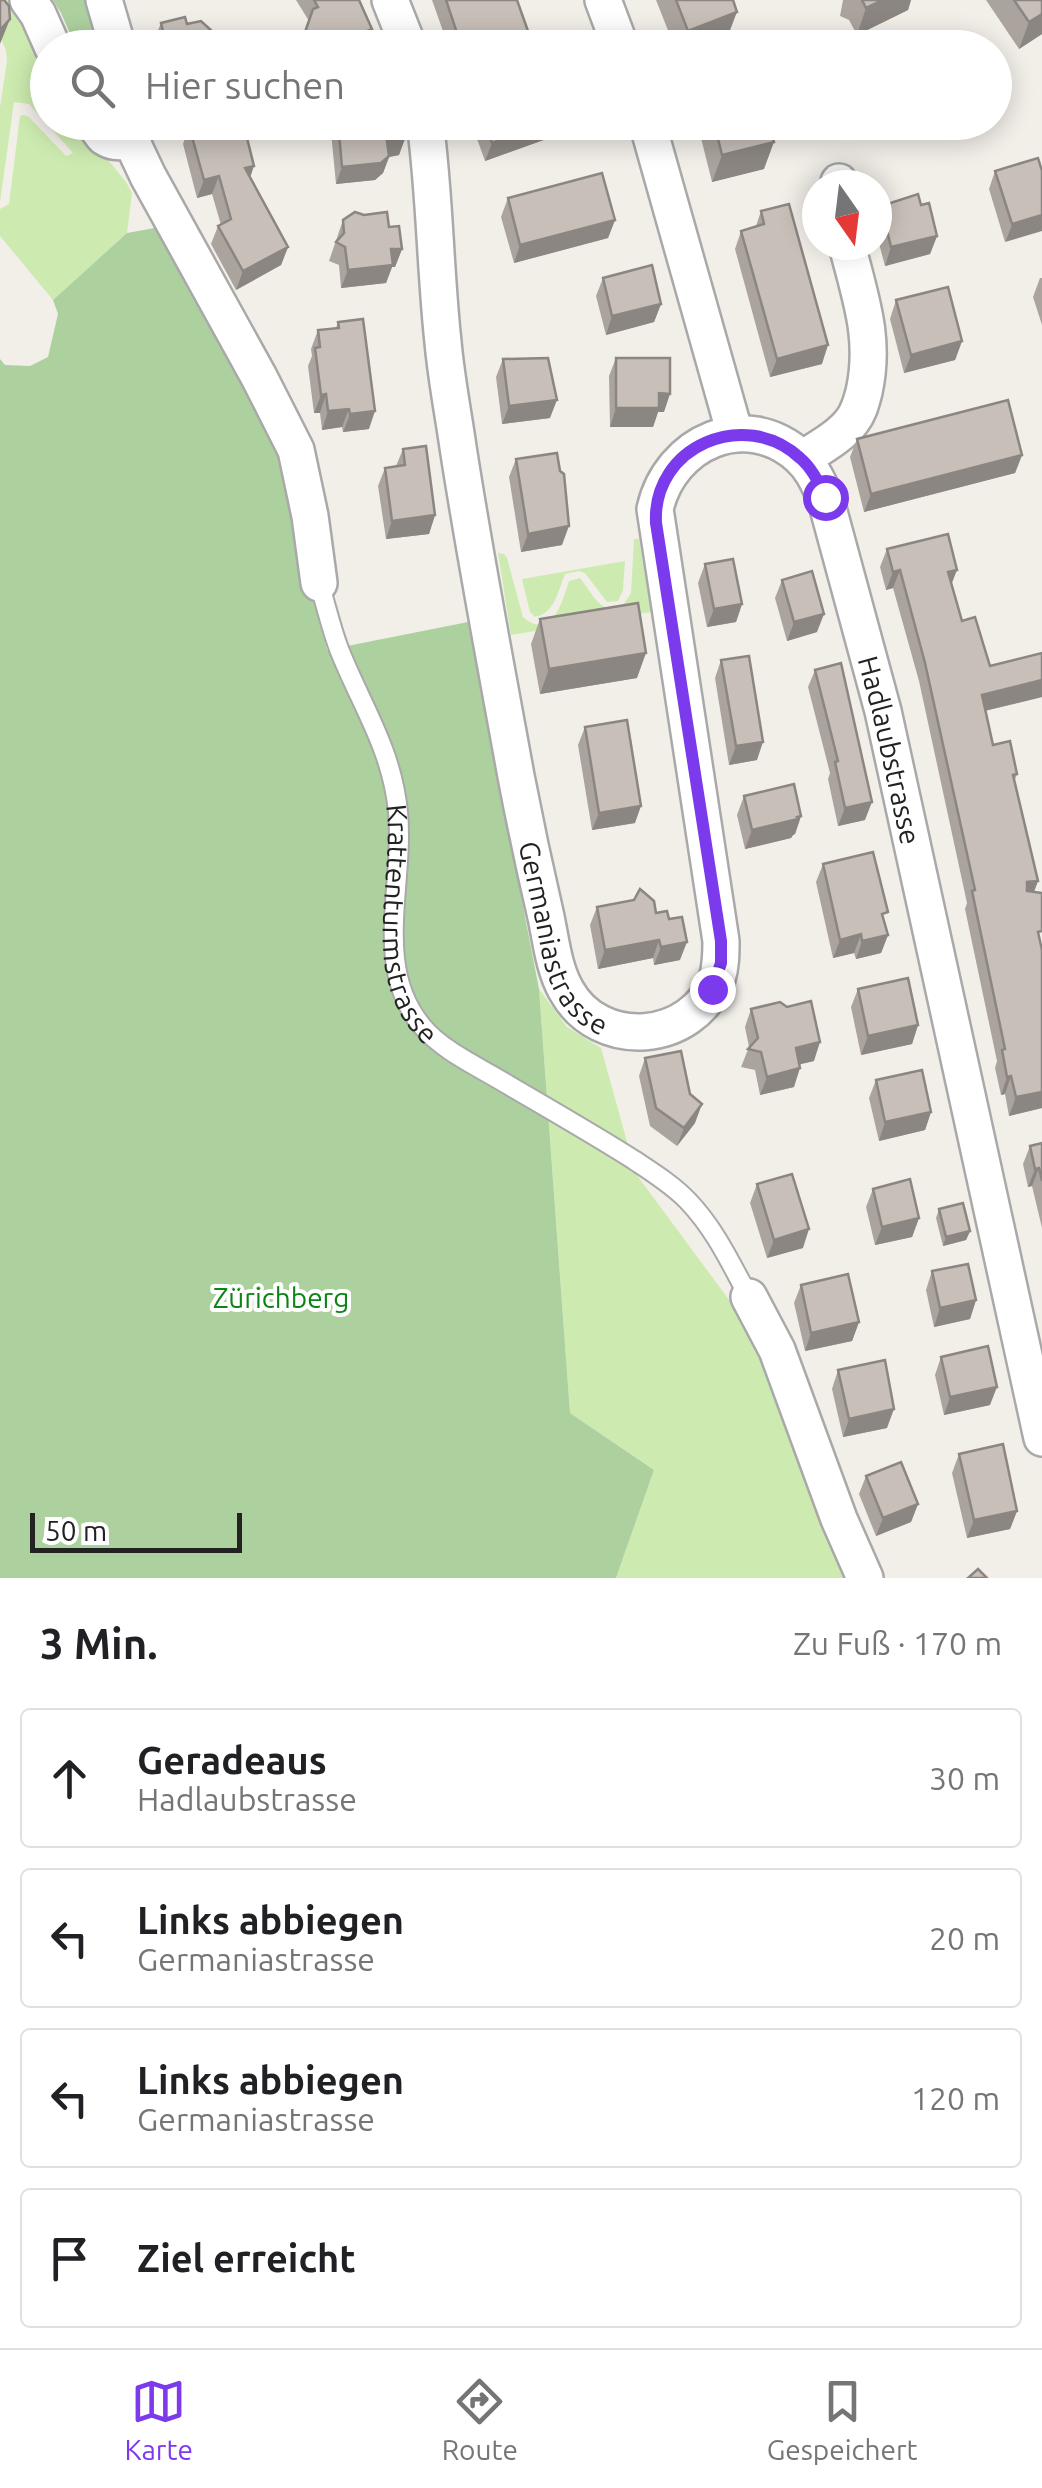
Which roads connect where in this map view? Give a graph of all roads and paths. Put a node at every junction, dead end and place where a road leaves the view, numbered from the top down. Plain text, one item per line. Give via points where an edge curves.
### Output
1 (28, 0) edge
2 (104, 0) edge
3 (390, 0) edge
4 (603, 0) edge
5 (45, 30) edge
6 (113, 30) edge
7 (402, 30) edge
8 (614, 30) edge
9 (137, 140) edge
10 (426, 140) edge
11 (652, 140) edge
12 (851, 260) edge
13 (735, 434) junction
14 (802, 459) junction
15 (319, 583) joint
16 (749, 1298) joint
17 (1042, 1438) edge
18 (865, 1578) edge

1 - 5 street
2 - 6 street
3 - 7 street
4 - 8 street
9 - 15 street, Krattenturmstrasse via 148,176 296,450
10 - 13 street, Germaniastrasse via 443,344 474,550 557,966 584,1013 630,1033 662,1030 689,1016 712,989 721,963 655,509 664,480 683,456
11 - 13 street
12 - 14 street via 870,349 860,407 841,433
13 - 14 street via 758,436
14 - 17 street, Hadlaubstrasse via 825,497 883,711
15 - 16 lane, Krattenturmstrasse via 392,778 398,813 395,962 413,1015 437,1041 612,1146 687,1200
16 - 18 street, Krattenturmstrasse via 777,1350

